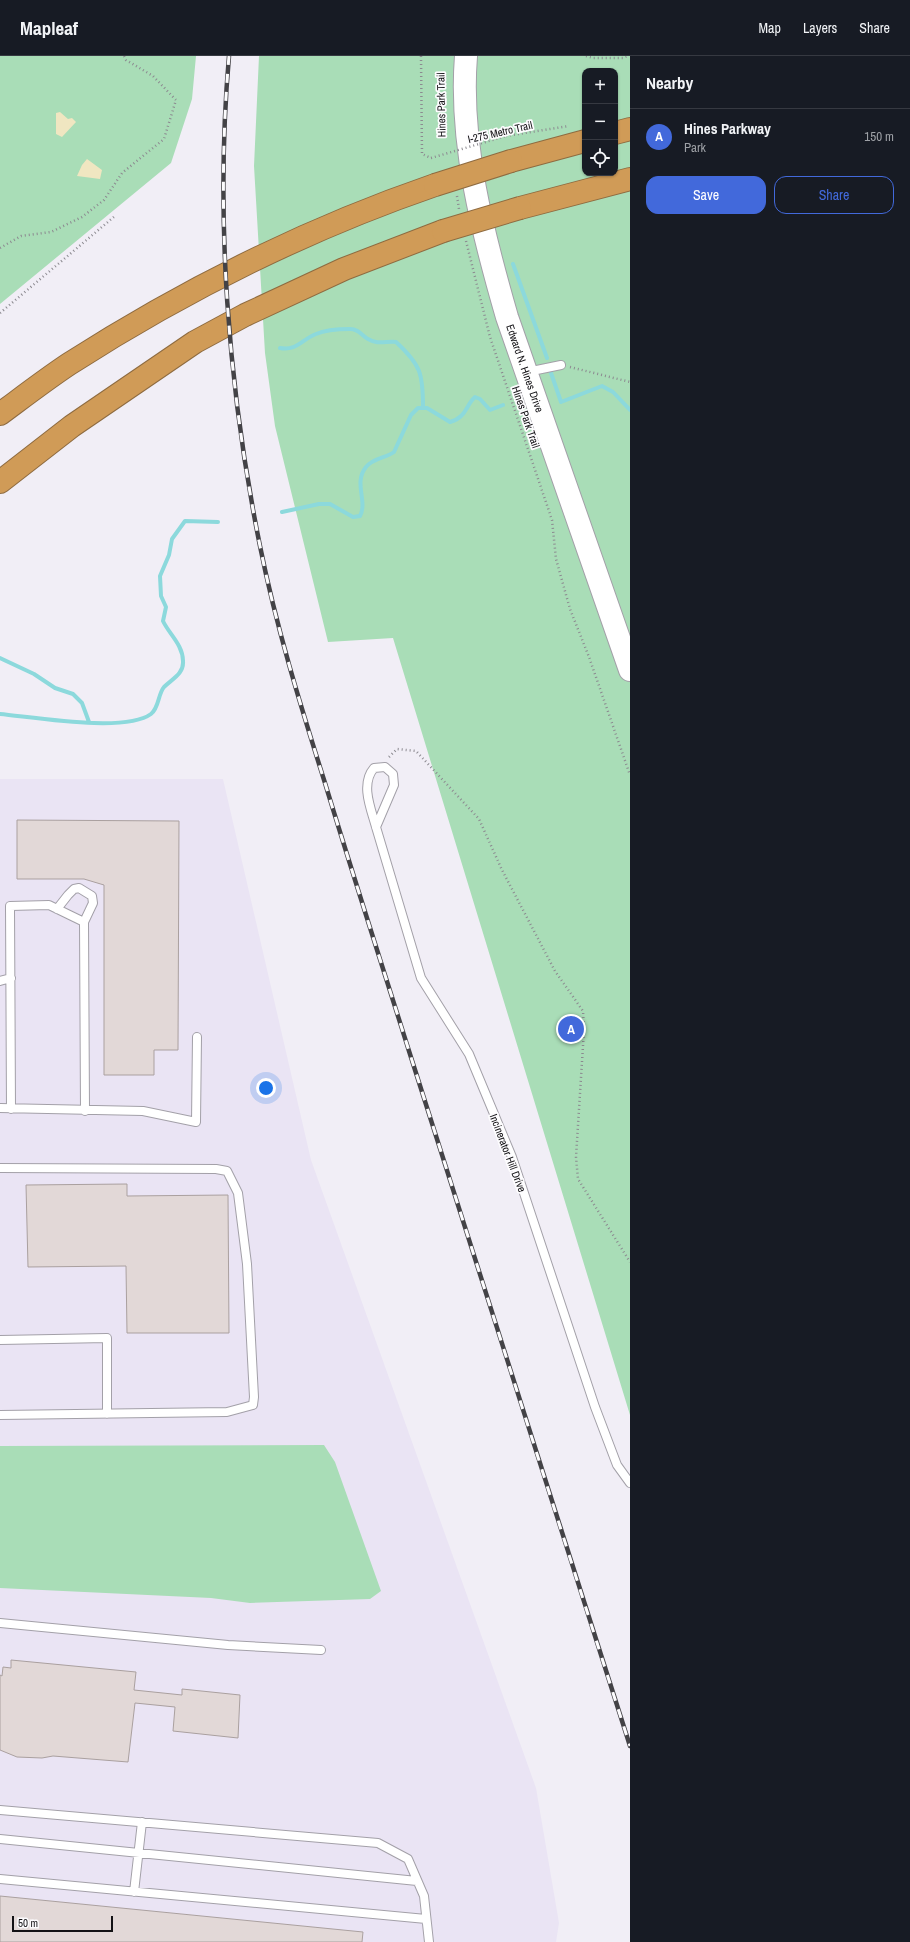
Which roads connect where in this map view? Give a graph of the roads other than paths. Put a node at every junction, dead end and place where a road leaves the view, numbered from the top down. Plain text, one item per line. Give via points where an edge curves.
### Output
1 (466, 56) edge
2 (630, 129) edge
3 (618, 132) edge
4 (579, 133) edge
5 (630, 179) edge
6 (561, 365) road end
7 (527, 372) junction
8 (0, 414) edge
9 (0, 482) edge
10 (630, 670) edge
11 (376, 827) junction
12 (57, 909) junction
13 (84, 922) junction
14 (11, 978) junction
15 (0, 981) edge
16 (197, 1037) dead end
17 (0, 1108) edge
18 (11, 1109) junction
19 (85, 1110) junction
20 (0, 1168) edge
21 (0, 1340) edge
22 (107, 1414) junction
23 (0, 1415) edge
24 (630, 1483) edge
25 (0, 1623) edge
26 (321, 1650) dead end
27 (0, 1810) edge
28 (142, 1822) junction
29 (0, 1839) edge
30 (138, 1853) junction
31 (0, 1879) edge
32 (417, 1881) junction
33 (134, 1892) junction
34 (426, 1919) junction
35 (429, 1942) edge

1 - 7 street, Edward N. Hines Drive via 468,145 490,254 507,317
2 - 3 highway
4 - 8 highway, bridge via 511,161 348,217 242,266 68,365
5 - 9 highway, bridge via 443,231 344,269 245,315 195,342 72,426
6 - 7 lane
7 - 10 street, Edward N. Hines Drive
11 - 11 lane, Incinerator Hill Drive via 368,797 368,774 374,768 385,767 393,774 394,785
11 - 24 lane, Incinerator Hill Drive via 421,978 469,1054 512,1157 616,1465
12 - 13 lane
12 - 13 lane via 74,889 86,891 92,896 93,903
12 - 14 lane via 49,905 10,906
13 - 19 lane
14 - 15 lane
14 - 18 lane
16 - 19 lane via 196,1122 143,1111
17 - 18 lane
18 - 19 lane
20 - 22 lane via 216,1169 227,1171 238,1194 247,1264 253,1405 227,1412
21 - 22 lane via 107,1338
22 - 23 lane
25 - 26 lane via 228,1645
27 - 28 lane
28 - 30 lane
28 - 32 lane via 378,1843 408,1859
29 - 30 lane
30 - 32 lane
30 - 33 lane
31 - 33 lane
32 - 34 lane via 424,1896
33 - 34 lane
34 - 35 lane

